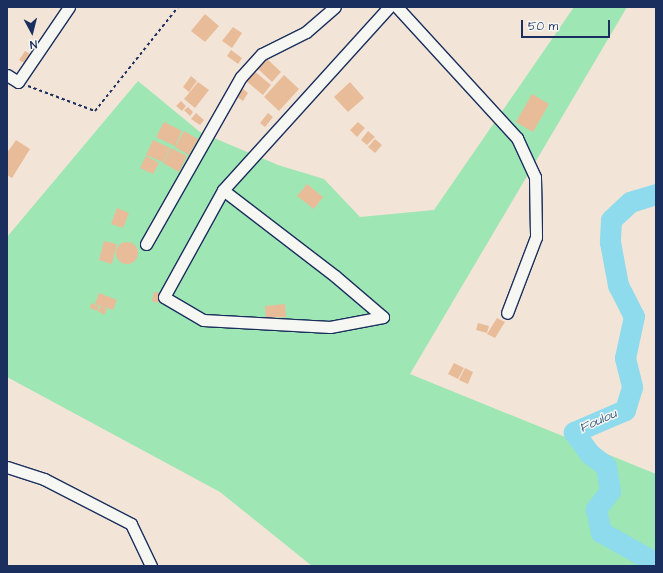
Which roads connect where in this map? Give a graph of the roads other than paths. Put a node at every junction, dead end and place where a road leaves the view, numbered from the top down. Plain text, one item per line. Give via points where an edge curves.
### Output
1 (69, 7) edge
2 (335, 7) edge
3 (389, 7) edge
4 (397, 7) edge
5 (7, 75) edge
6 (223, 190) junction
7 (146, 244) dead end
8 (507, 313) dead end
9 (7, 468) edge
10 (151, 566) edge

1 - 5 street via 18,82
2 - 7 street via 306,32 262,54 241,77
3 - 6 street
4 - 8 street via 517,138 535,178 536,237
6 - 6 street via 335,276 383,317 330,327 203,320 164,297
9 - 10 street via 44,479 131,524

